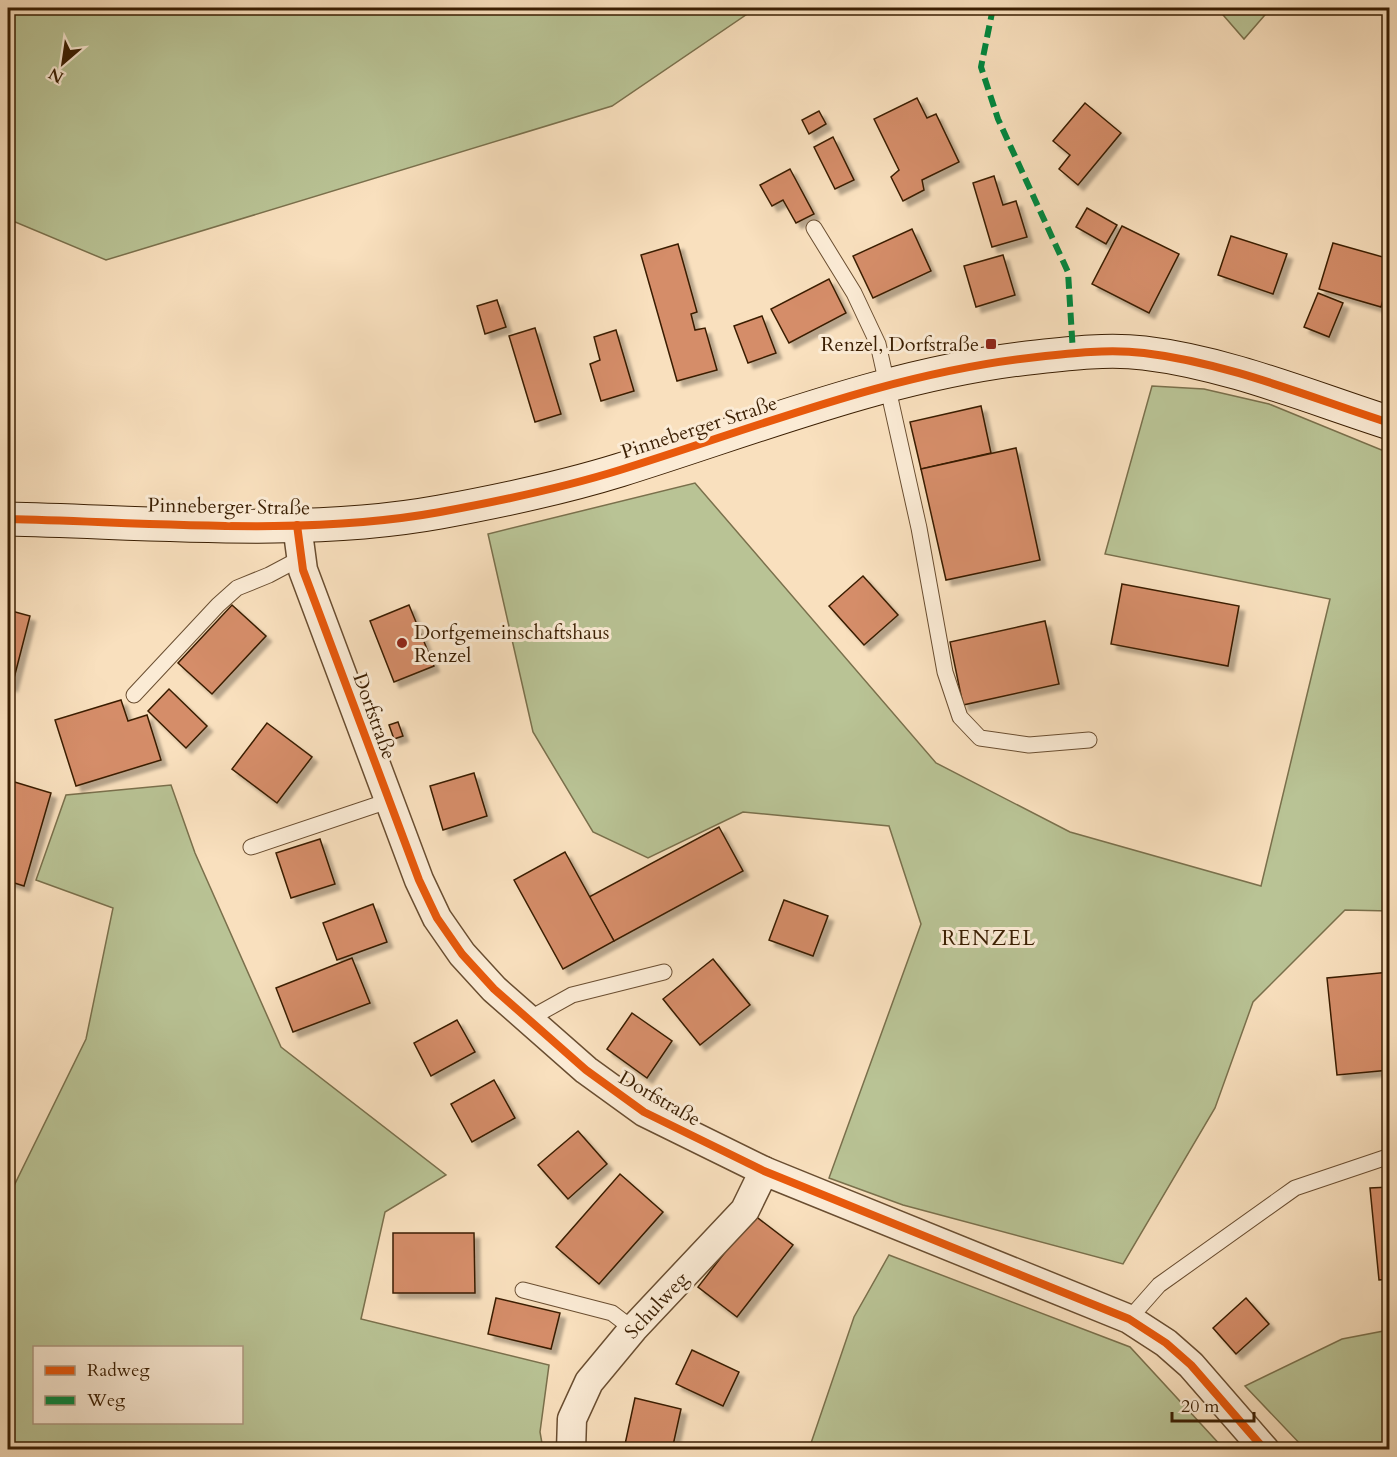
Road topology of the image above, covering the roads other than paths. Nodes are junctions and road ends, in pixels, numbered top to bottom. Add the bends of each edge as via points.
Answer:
1 (814, 228) dead end
2 (889, 385) junction
3 (1389, 423) edge
4 (8, 519) edge
5 (297, 525) junction
6 (301, 558) junction
7 (134, 695) dead end
8 (1089, 740) dead end
9 (388, 801) junction
10 (251, 847) dead end
11 (663, 972) dead end
12 (527, 1020) junction
13 (1389, 1156) edge
14 (764, 1171) junction
15 (523, 1290) dead end
16 (1129, 1319) junction
17 (633, 1329) junction
18 (571, 1449) edge
19 (1265, 1449) edge

1 - 2 lane via 854,293 878,344
2 - 3 main road, Pinneberger Straße via 996,361 1073,353 1142,353 1228,370
2 - 5 main road, Pinneberger Straße via 616,471 520,494 376,521
2 - 8 lane via 945,672 960,717 980,738 1029,745
4 - 5 main road, Pinneberger Straße
5 - 6 street, Dorfstraße
6 - 7 lane via 231,593
6 - 9 street, Dorfstraße
9 - 10 lane
9 - 12 street, Dorfstraße via 436,918 462,954
11 - 12 lane via 572,994
12 - 14 street, Dorfstraße via 644,1112
13 - 16 lane via 1295,1188 1159,1285
14 - 16 street, Dorfstraße
14 - 17 street, Schulweg via 745,1210
15 - 17 lane via 612,1313
16 - 19 street, Dorfstraße via 1191,1365
17 - 18 street, Schulweg via 589,1382 579,1401 572,1419

